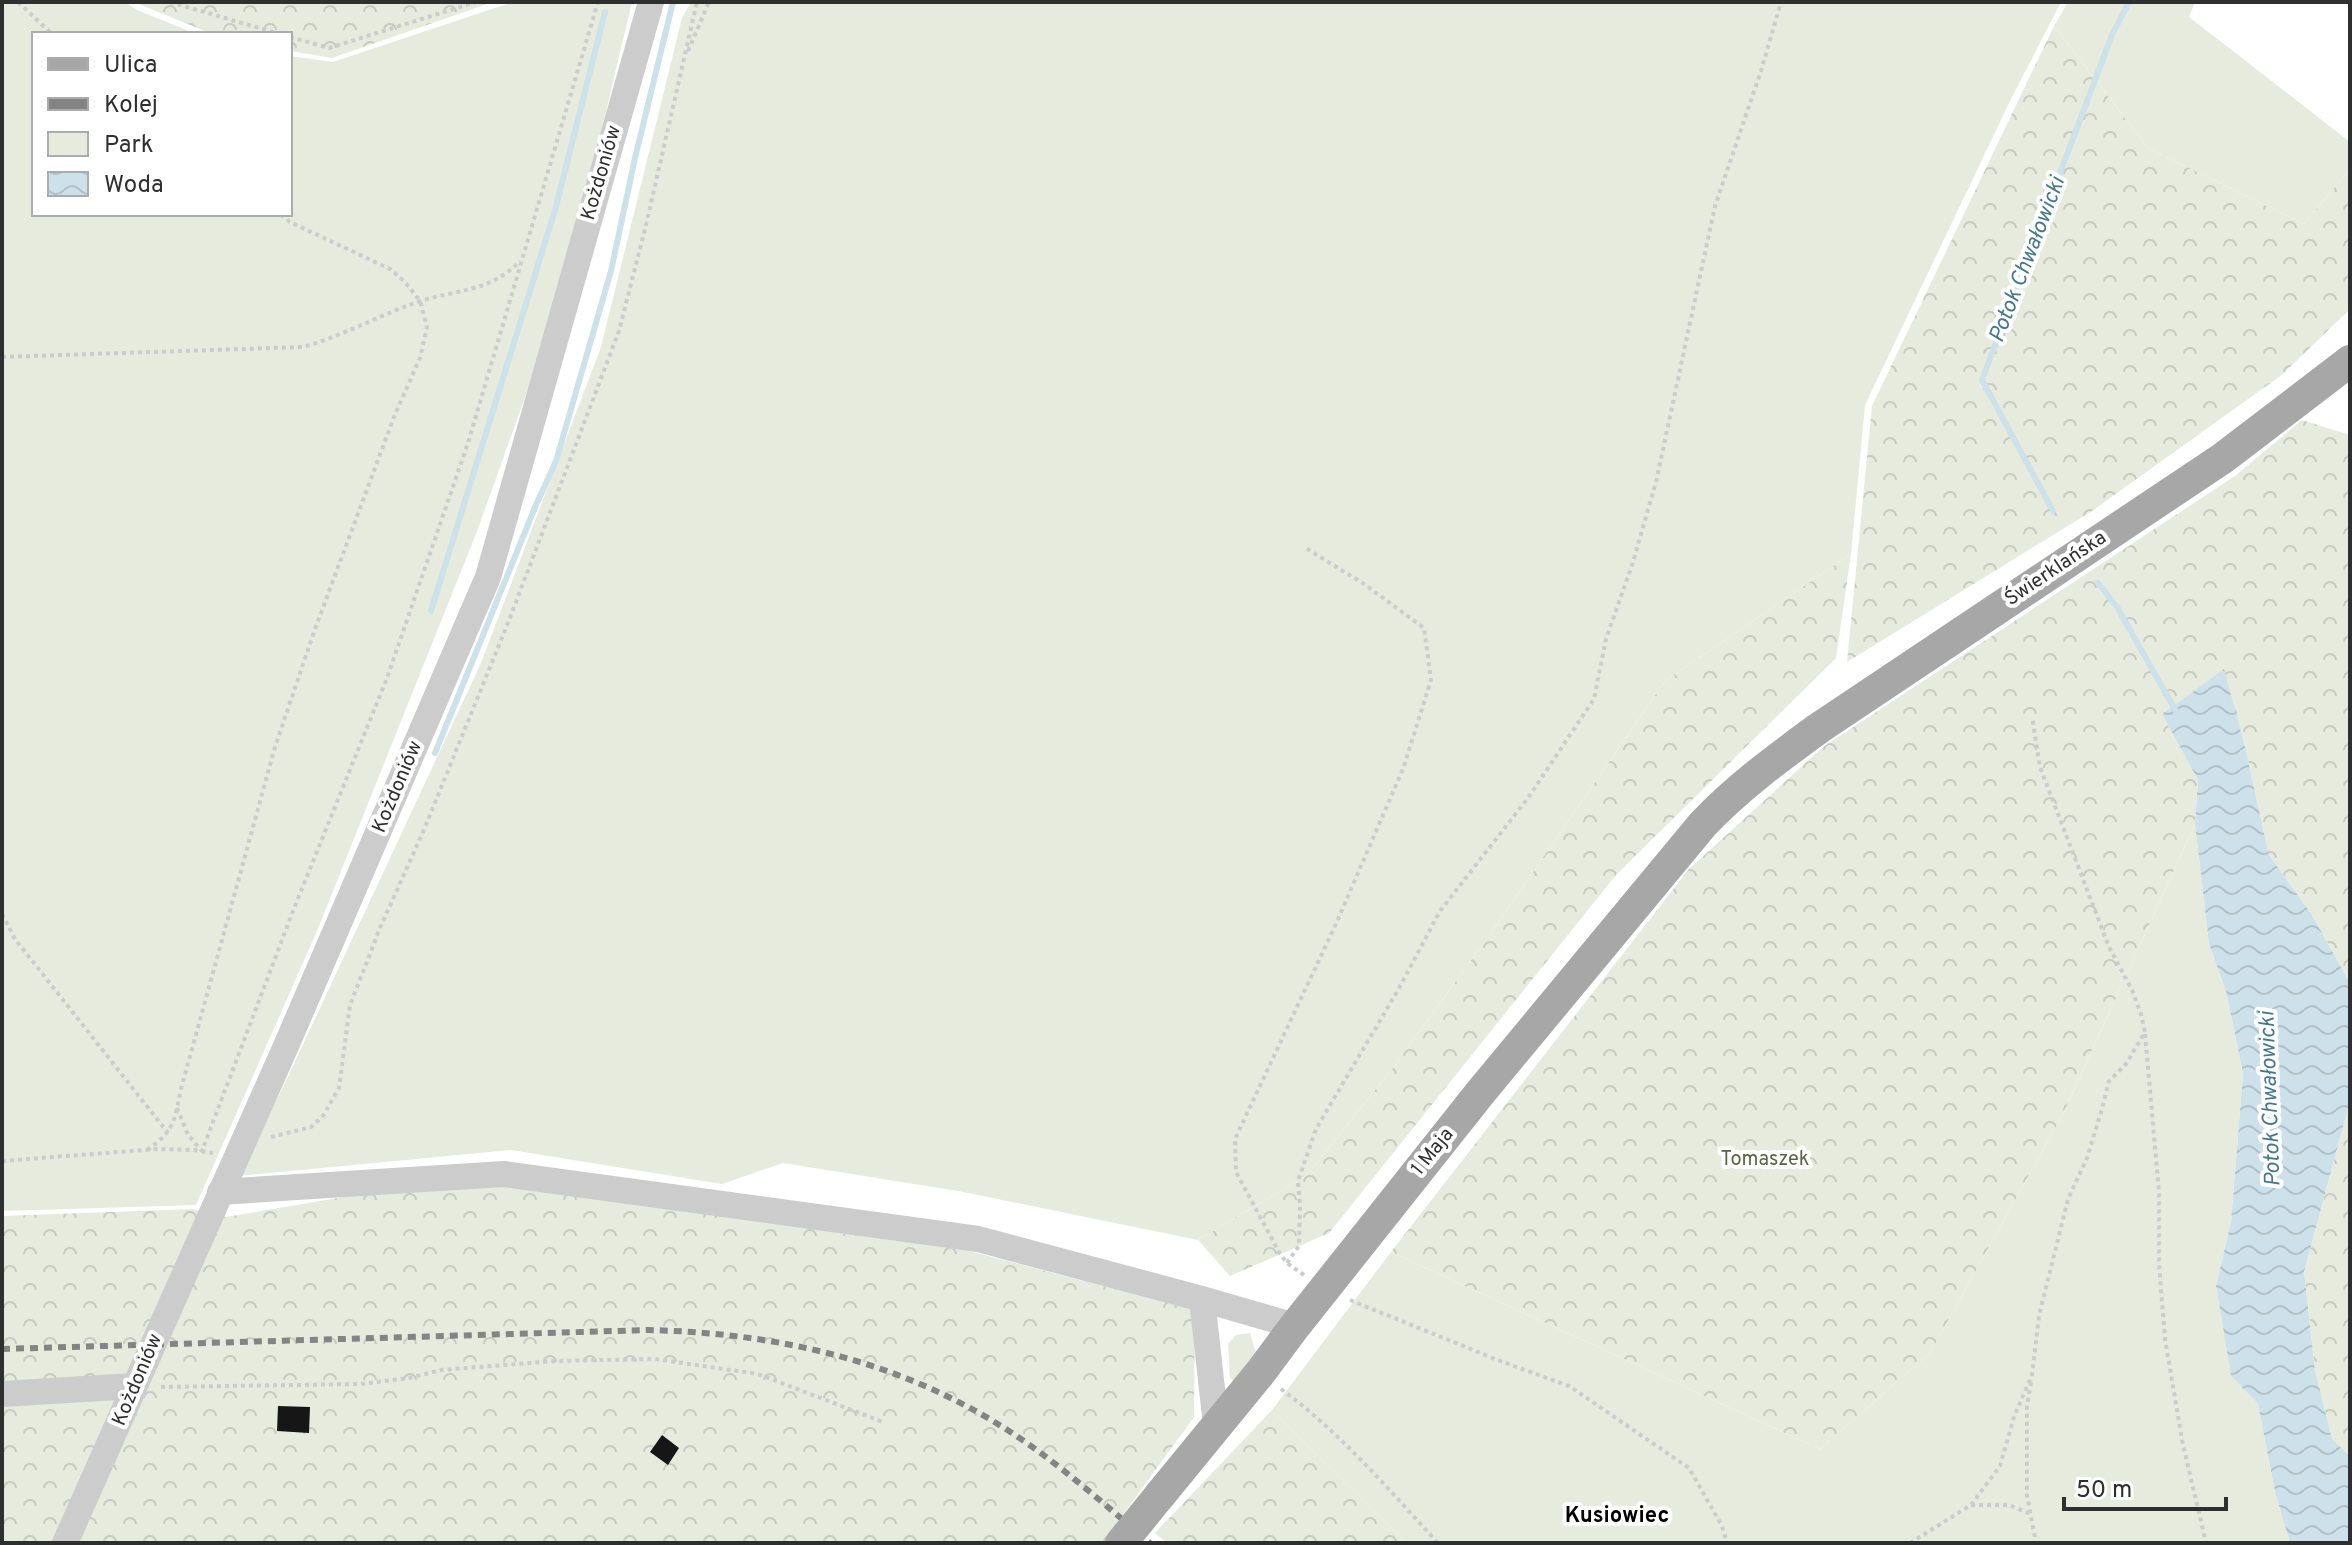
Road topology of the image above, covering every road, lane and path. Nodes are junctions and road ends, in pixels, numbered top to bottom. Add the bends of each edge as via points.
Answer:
1 (18, 2) edge
2 (170, 2) edge
3 (476, 2) edge
4 (598, 2) edge
5 (651, 2) edge
6 (697, 2) edge
7 (709, 2) edge
8 (1781, 2) edge
9 (50, 32) edge
10 (273, 32) edge
11 (292, 38) edge
12 (684, 61) junction
13 (282, 216) edge
14 (521, 260) junction
15 (420, 301) junction
16 (2, 357) edge
17 (2349, 364) edge
18 (1304, 547) dead end
19 (2032, 717) dead end
20 (1758, 772) joint
21 (2, 914) edge
22 (2145, 1032) junction
23 (177, 1108) junction
24 (168, 1133) junction
25 (147, 1150) junction
26 (202, 1151) junction
27 (238, 1152) junction
28 (2, 1161) edge
29 (220, 1192) junction
30 (1287, 1263) junction
31 (1324, 1289) junction
32 (1202, 1299) junction
33 (1295, 1326) junction
34 (1260, 1373) junction
35 (2032, 1375) junction
36 (134, 1386) junction
37 (2, 1394) edge
38 (883, 1422) dead end
39 (1216, 1425) junction
40 (1971, 1505) junction
41 (2031, 1514) junction
42 (65, 1543) edge
43 (1121, 1543) edge
44 (1438, 1543) edge
45 (1727, 1543) edge
46 (1910, 1543) edge
47 (2036, 1543) edge
48 (2206, 1543) edge

1 - 9 path
2 - 10 path
3 - 11 path via 329,48
4 - 14 path
5 - 27 street, Kożdoniów via 488,577
6 - 12 path
7 - 12 path
8 - 30 path via 1715,206 1656,482 1606,639 1594,699 1528,798 1440,911 1316,1129 1298,1181 1299,1246
12 - 27 path via 619,331 508,623 350,1005 339,1088 311,1127
13 - 15 path via 390,269
14 - 15 path via 492,283
14 - 26 path via 468,443 387,678
15 - 16 path via 303,347
15 - 23 path via 427,327 420,358 279,734
17 - 20 main road, Świerklańska via 2223,458
18 - 30 path via 1424,628 1431,680 1403,769 1235,1139 1236,1172
19 - 22 path via 2040,767
20 - 31 main road, 1 Maja via 1703,824
21 - 24 path via 15,939
22 - 35 path via 2109,1081 2087,1158 2068,1199 2039,1316
22 - 48 path via 2165,1339
23 - 24 path
23 - 26 path via 188,1135
24 - 25 path
25 - 26 path
25 - 28 path
26 - 27 path
27 - 29 street, Kożdoniów
29 - 32 street via 504,1174 978,1239
29 - 36 street, Kożdoniów
30 - 31 path
31 - 33 main road, 1 Maja
31 - 45 path via 1569,1386 1689,1468
32 - 33 street
32 - 39 street
33 - 34 main road, 1 Maja
34 - 39 main road, 1 Maja
34 - 44 path via 1350,1448
35 - 40 path via 2000,1466
35 - 41 path via 2027,1418
36 - 37 street
36 - 38 path via 338,1386 441,1370 655,1359 758,1374
36 - 42 street, Kożdoniów
39 - 43 main road, 1 Maja, bridge
40 - 41 path via 2009,1505
40 - 46 path
41 - 47 path

